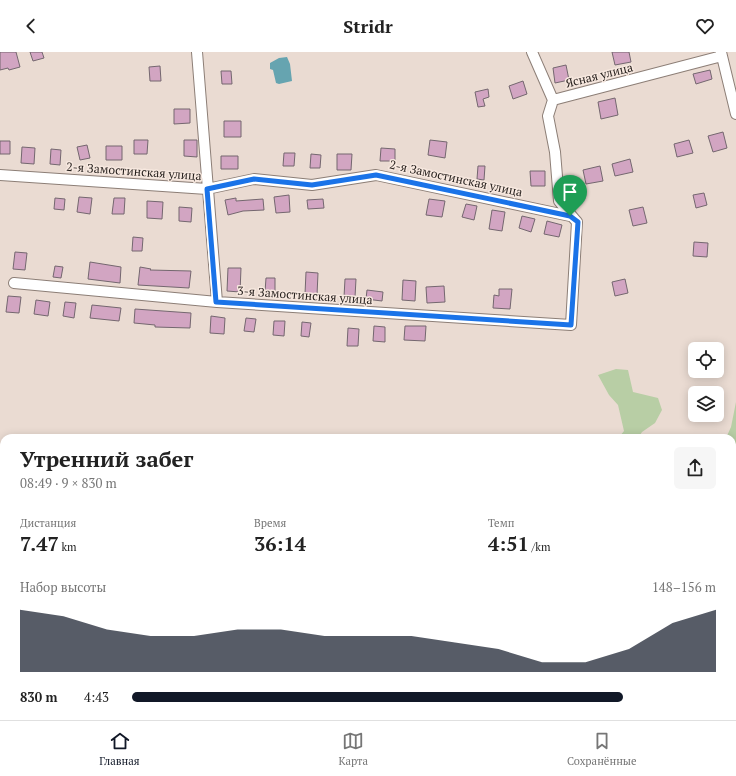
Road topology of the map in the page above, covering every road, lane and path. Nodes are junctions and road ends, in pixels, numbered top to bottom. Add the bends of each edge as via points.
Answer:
1 (197, 52) edge
2 (532, 52) edge
3 (721, 54) edge
4 (553, 100) junction
5 (736, 114) edge
6 (0, 175) edge
7 (207, 189) junction
8 (570, 216) junction
9 (14, 283) dead end
10 (216, 302) junction

1 - 7 street
2 - 4 street
3 - 4 street, Ясная улица
3 - 5 street
4 - 8 street via 548,116 555,152 559,201
6 - 7 street, 2-я Замостинская улица
7 - 8 street, 2-я Замостинская улица via 254,179 312,185 376,175
7 - 10 street
8 - 10 street, 3-я Замостинская улица via 578,222 571,325
9 - 10 street, 3-я Замостинская улица

